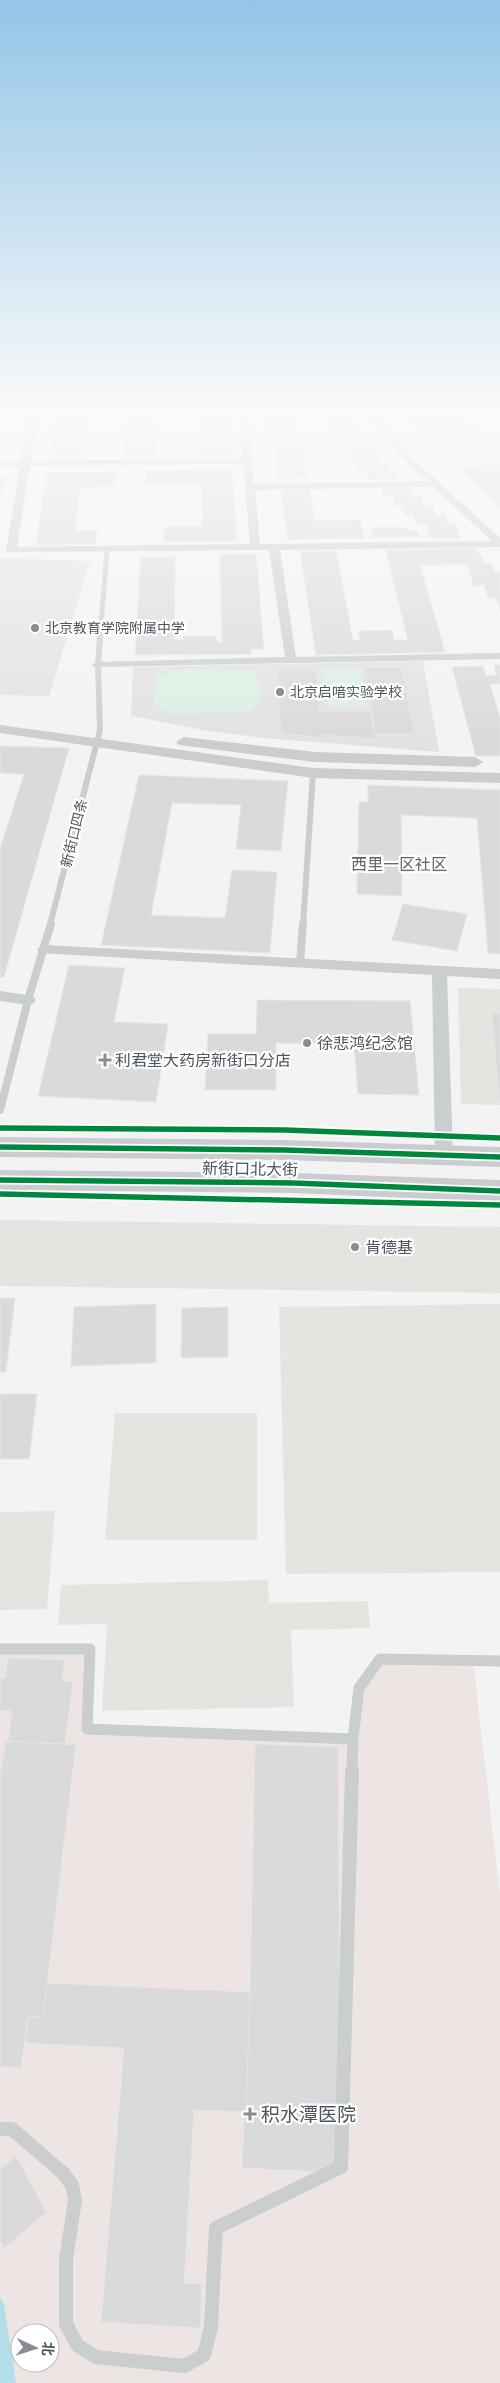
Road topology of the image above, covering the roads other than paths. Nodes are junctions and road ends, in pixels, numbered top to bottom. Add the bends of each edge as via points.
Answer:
1 (14, 523) edge
2 (254, 523) edge
3 (479, 523) edge
4 (498, 540) edge
5 (256, 547) junction
6 (274, 547) junction
7 (107, 550) junction
8 (500, 656) edge
9 (291, 660) junction
10 (98, 665) junction
11 (0, 714) edge
12 (0, 729) edge
13 (98, 737) junction
14 (490, 762) dead end
15 (313, 773) junction
16 (500, 778) edge
17 (44, 950) junction
18 (300, 963) junction
19 (439, 970) junction
20 (500, 974) edge
21 (0, 996) edge
22 (28, 1000) junction
23 (0, 1110) edge
24 (0, 1148) edge
25 (444, 1155) junction
26 (500, 1157) edge
27 (0, 1180) edge
28 (500, 1192) edge
29 (0, 1649) edge
30 (500, 1661) edge
31 (352, 1739) junction
32 (0, 2129) edge

1 - 7 street via 10,550
2 - 5 street
3 - 4 street
4 - 6 street
5 - 6 street
5 - 7 street
6 - 9 street
7 - 10 lane, 新街口四条
8 - 9 street
9 - 10 street
10 - 13 lane, 新街口四条
11 - 13 street
12 - 13 street
13 - 14 street via 315,757
13 - 15 street
13 - 17 lane, 新街口四条
15 - 16 street
15 - 18 lane
17 - 18 street
17 - 22 lane, 新街口四条
18 - 19 street
19 - 20 street
19 - 25 street
21 - 22 street
22 - 23 lane, 新街口四条
24 - 25 main road, 新街口北大街
25 - 26 main road, 新街口北大街
27 - 28 main road, 新街口北大街 via 293,1183
29 - 31 lane via 90,1649 87,1729
30 - 31 lane via 380,1658 359,1688
31 - 32 lane via 341,2167 216,2228 211,2327 204,2355 184,2366 96,2357 78,2346 66,2324 66,2260 75,2200 72,2185 63,2173 12,2130

